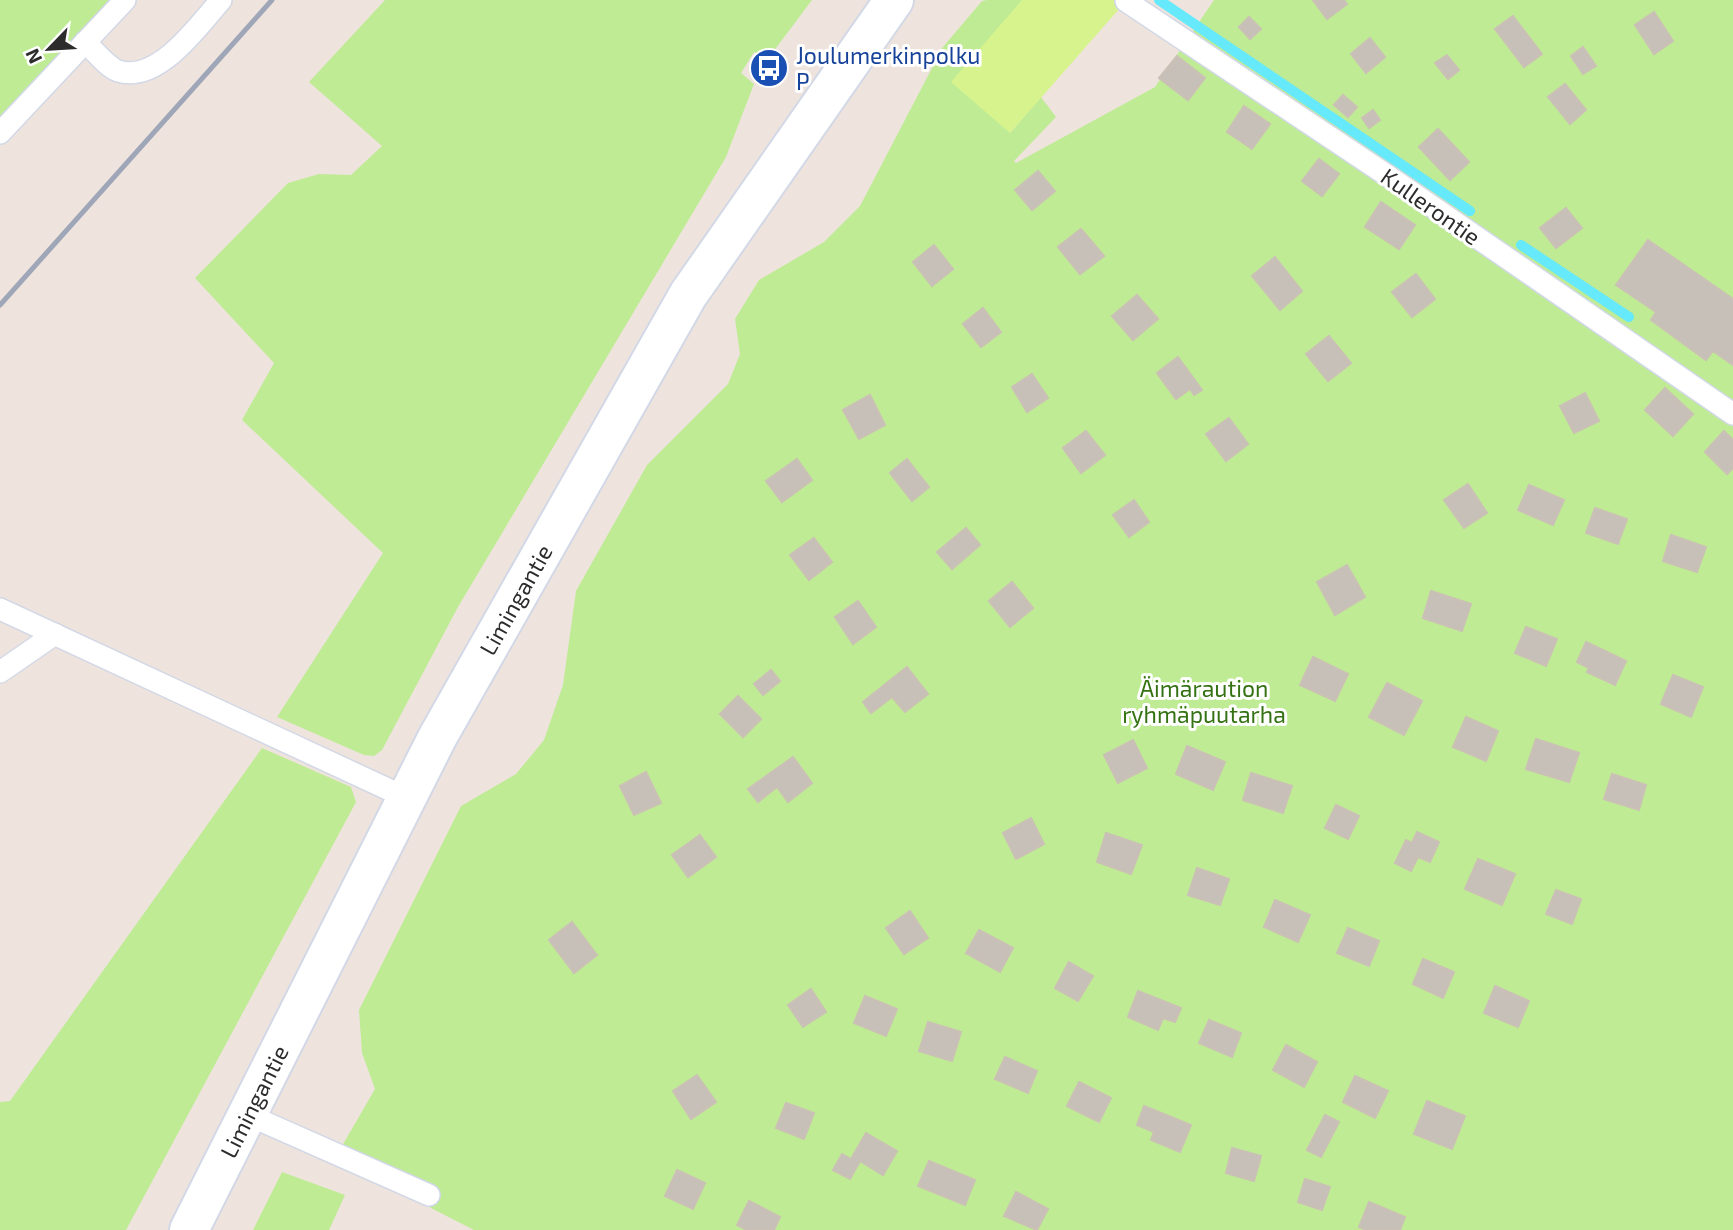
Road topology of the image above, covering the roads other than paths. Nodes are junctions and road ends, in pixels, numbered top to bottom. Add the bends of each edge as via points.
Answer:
1 (125, 0) edge
2 (221, 0) edge
3 (894, 0) edge
4 (1126, 1) edge
5 (85, 42) junction
6 (0, 134) edge
7 (1733, 414) edge
8 (0, 609) edge
9 (55, 634) junction
10 (0, 672) edge
11 (407, 797) junction
12 (246, 1114) junction
13 (429, 1195) dead end
14 (189, 1230) edge

1 - 5 lane
2 - 5 lane via 181,46 138,72 117,71
3 - 11 main road, Limingantie via 688,295
4 - 7 lane, Kullerontie
5 - 6 lane
8 - 9 lane
9 - 10 lane
9 - 11 lane
11 - 12 main road, Limingantie
12 - 13 lane
12 - 14 main road, Limingantie

